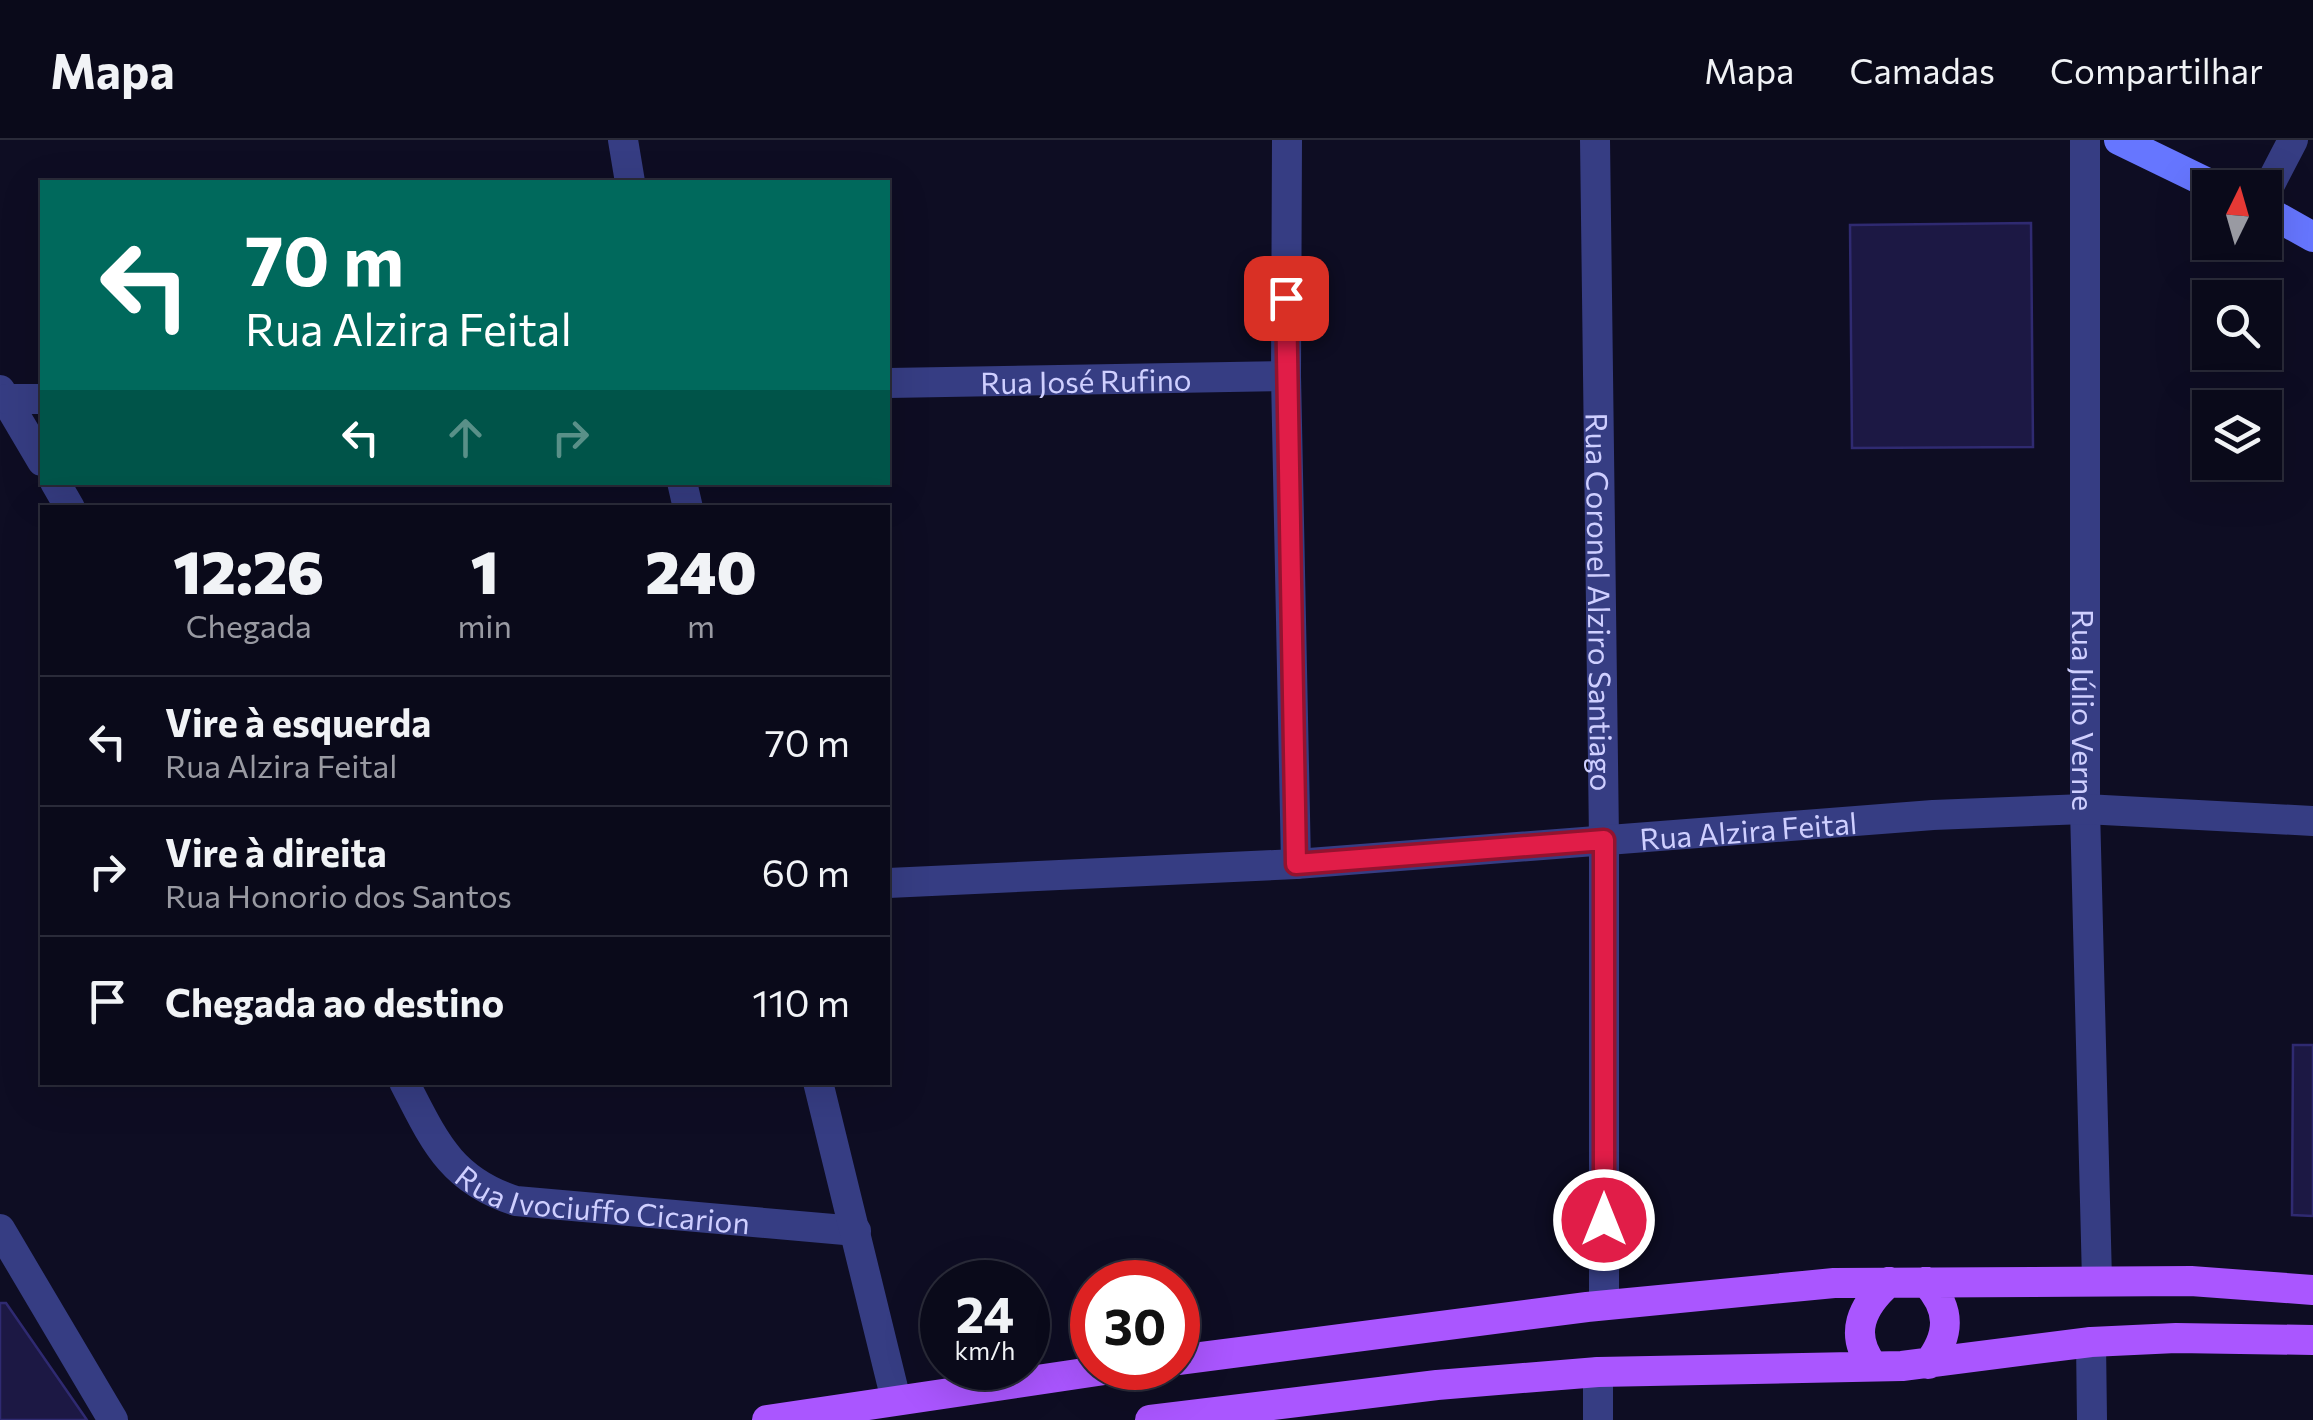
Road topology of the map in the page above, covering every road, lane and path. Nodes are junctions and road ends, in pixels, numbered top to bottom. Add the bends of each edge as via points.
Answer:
1 (623, 140) edge
2 (1287, 140) edge
3 (1595, 140) edge
4 (2085, 140) edge
5 (2119, 140) edge
6 (2293, 140) edge
7 (2277, 170) edge
8 (2192, 175) edge
9 (630, 180) edge
10 (2282, 220) edge
11 (2313, 238) edge
12 (1286, 376) junction
13 (890, 383) edge
14 (3, 395) edge
15 (40, 399) edge
16 (40, 458) edge
17 (2085, 808) junction
18 (2313, 821) edge
19 (1604, 840) junction
20 (1296, 864) junction
21 (890, 883) edge
22 (406, 1085) edge
23 (819, 1085) edge
24 (0, 1229) edge
25 (856, 1230) junction
26 (2097, 1280) junction
27 (1889, 1282) junction
28 (1926, 1282) junction
29 (2313, 1290) edge
30 (1604, 1305) junction
31 (2313, 1340) edge
32 (2091, 1342) junction
33 (1200, 1357) edge
34 (1928, 1364) junction
35 (1874, 1366) junction
36 (1598, 1372) junction
37 (1070, 1375) edge
38 (896, 1400) junction
39 (112, 1420) edge
40 (768, 1420) edge
41 (1150, 1420) edge
42 (1598, 1420) edge
43 (2092, 1420) edge

1 - 9 street
2 - 12 street
3 - 19 street, Rua Coronel Alziro Santiago
4 - 17 street, Rua Júlio Verne
5 - 8 street
6 - 7 street
10 - 11 street
12 - 13 street, Rua José Rufino
12 - 20 street
14 - 15 street
14 - 16 street
17 - 18 street, Rua Alzira Feital
17 - 19 street, Rua Alzira Feital
17 - 26 street, Rua Júlio Verne
19 - 20 street, Rua Alzira Feital
19 - 30 street, Rua Coronel Alziro Santiago
20 - 21 street, Rua Alzira Feital
22 - 25 street, Rua Ivociuffo Cicarion via 437,1146 490,1193 516,1201
23 - 25 street
24 - 39 street
25 - 38 street
26 - 28 main road
26 - 29 main road
27 - 28 main road
27 - 30 main road
27 - 35 main road via 1867,1304 1860,1323 1863,1351
28 - 34 main road via 1947,1316 1943,1340
30 - 33 main road
31 - 32 main road
32 - 34 main road
32 - 43 street
34 - 35 main road
35 - 36 main road
36 - 41 main road
36 - 42 street
37 - 38 main road
38 - 40 main road

